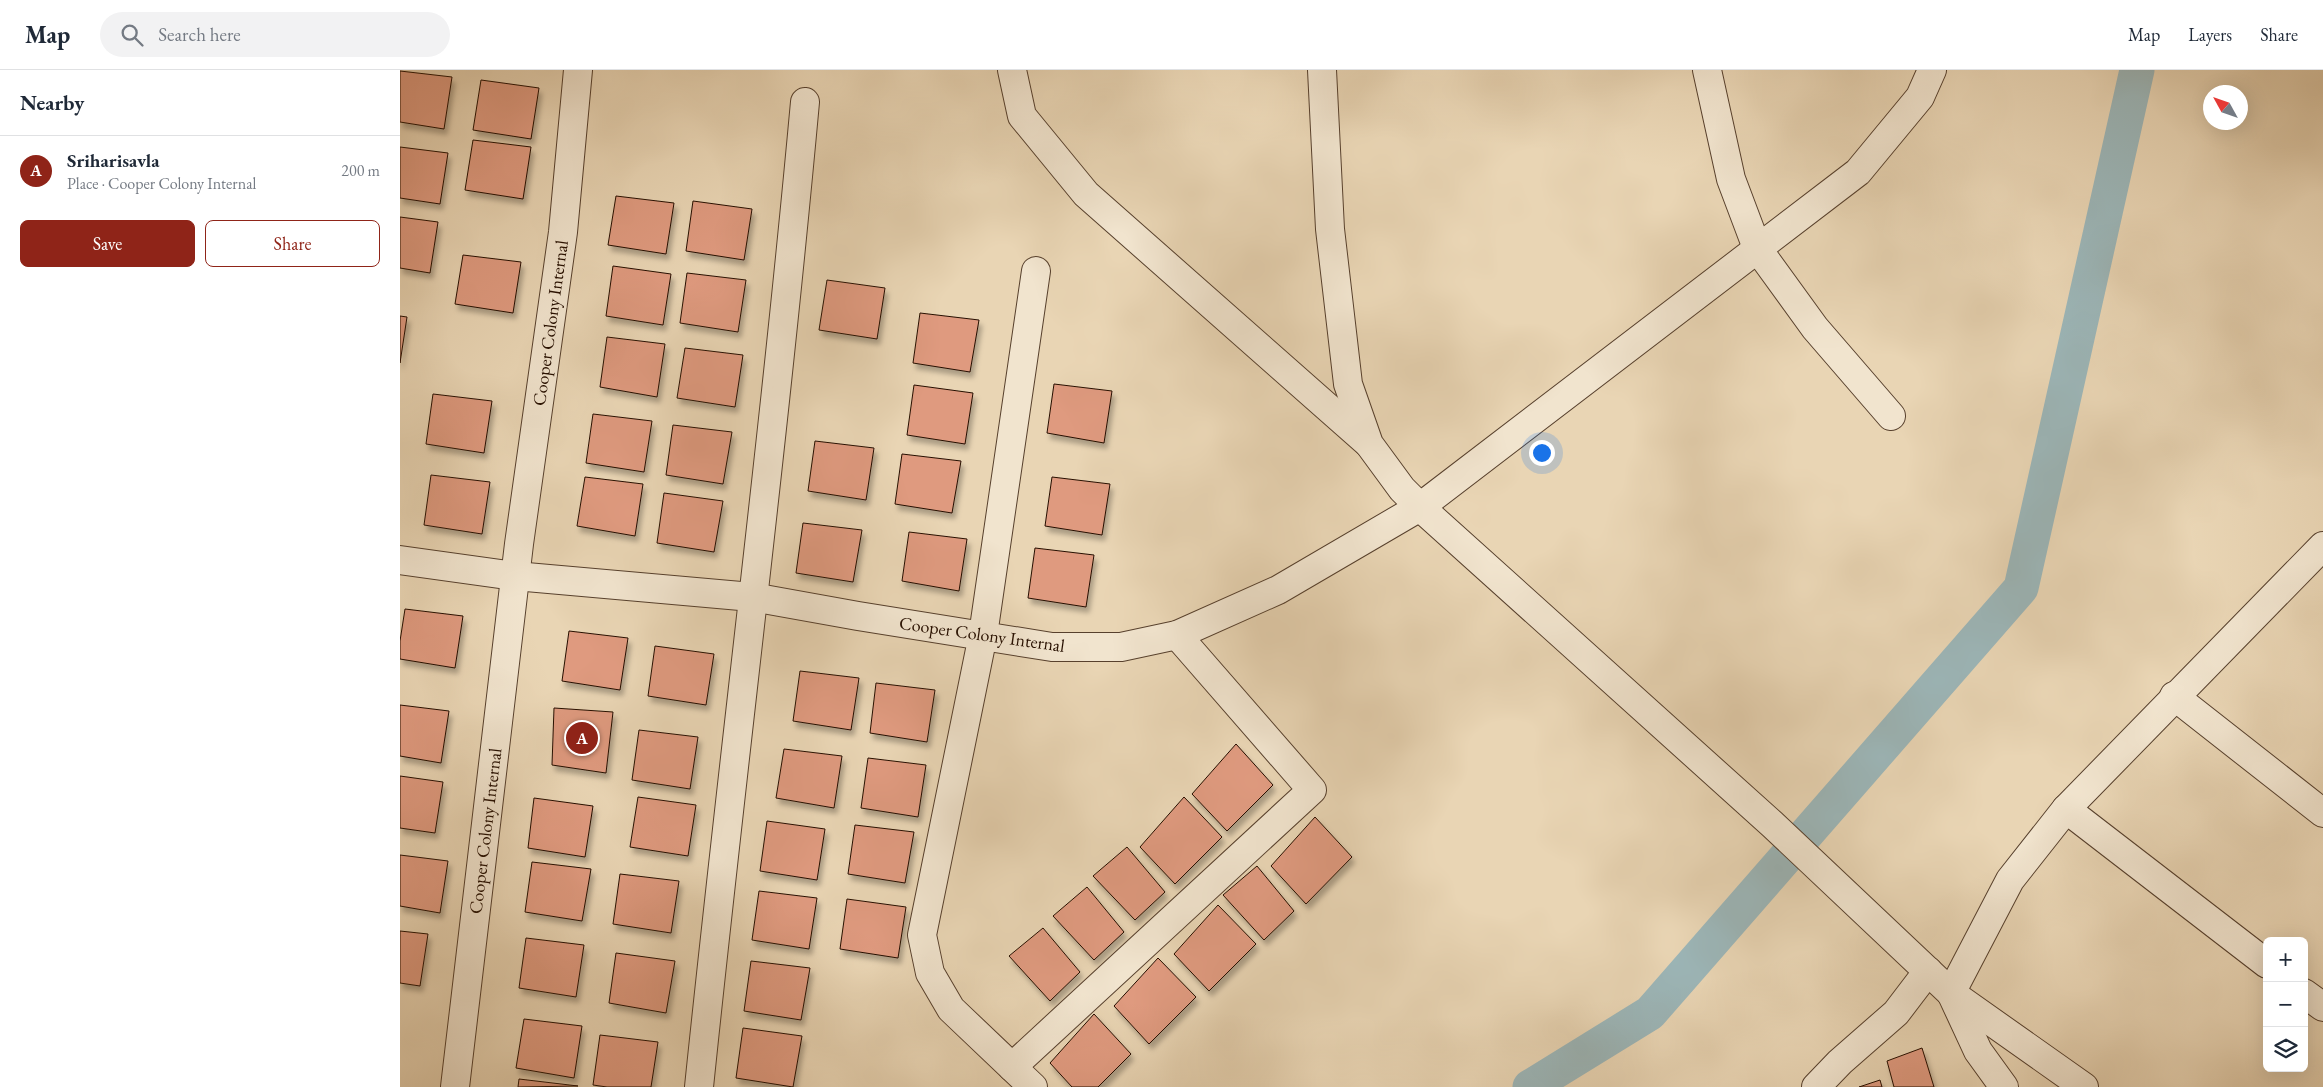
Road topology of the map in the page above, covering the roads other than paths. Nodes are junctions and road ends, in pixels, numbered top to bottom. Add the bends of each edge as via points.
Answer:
1 (578, 70) edge
2 (1012, 70) edge
3 (1322, 70) edge
4 (1707, 70) edge
5 (1932, 70) edge
6 (805, 102) dead end
7 (1757, 248) junction
8 (1036, 271) dead end
9 (1891, 416) dead end
10 (1369, 444) junction
11 (1420, 507) junction
12 (2323, 546) edge
13 (400, 560) edge
14 (515, 576) junction
15 (752, 597) junction
16 (983, 635) junction
17 (1177, 635) junction
18 (2174, 696) junction
19 (2066, 808) junction
20 (2323, 813) edge
21 (2263, 961) edge
22 (1928, 971) junction
23 (1951, 993) junction
24 (2308, 996) edge
25 (2323, 1008) edge
26 (1978, 1051) junction
27 (1012, 1067) junction
28 (455, 1087) edge
29 (699, 1087) edge
30 (1033, 1087) edge
31 (1816, 1087) edge
32 (1978, 1087) edge
33 (2004, 1087) edge
34 (2084, 1087) edge

1 - 14 street, Cooper Colony Internal via 563,232
2 - 10 street via 1022,116 1086,194
3 - 10 street via 1330,229 1348,384
4 - 7 street via 1731,179
5 - 7 street, Cooper Colony Internal via 1920,97 1858,172
6 - 15 street via 787,300
7 - 9 street via 1815,328
7 - 11 street, Cooper Colony Internal
8 - 16 street
10 - 11 street via 1402,489
11 - 17 street, Cooper Colony Internal via 1278,590
11 - 22 street via 1772,824
12 - 18 street
13 - 14 street, Cooper Colony Internal
14 - 15 street, Cooper Colony Internal
14 - 28 street, Cooper Colony Internal
15 - 16 street, Cooper Colony Internal
15 - 29 street
16 - 17 street, Cooper Colony Internal via 1052,647 1121,648
16 - 27 street via 922,935 930,973 951,1009
17 - 27 street via 1312,790
18 - 19 street
18 - 20 street
19 - 21 street
19 - 23 street via 2010,880
22 - 23 street
22 - 31 street via 1896,1013
23 - 26 street
23 - 34 street
24 - 25 street
26 - 32 street
26 - 33 street
27 - 30 street

